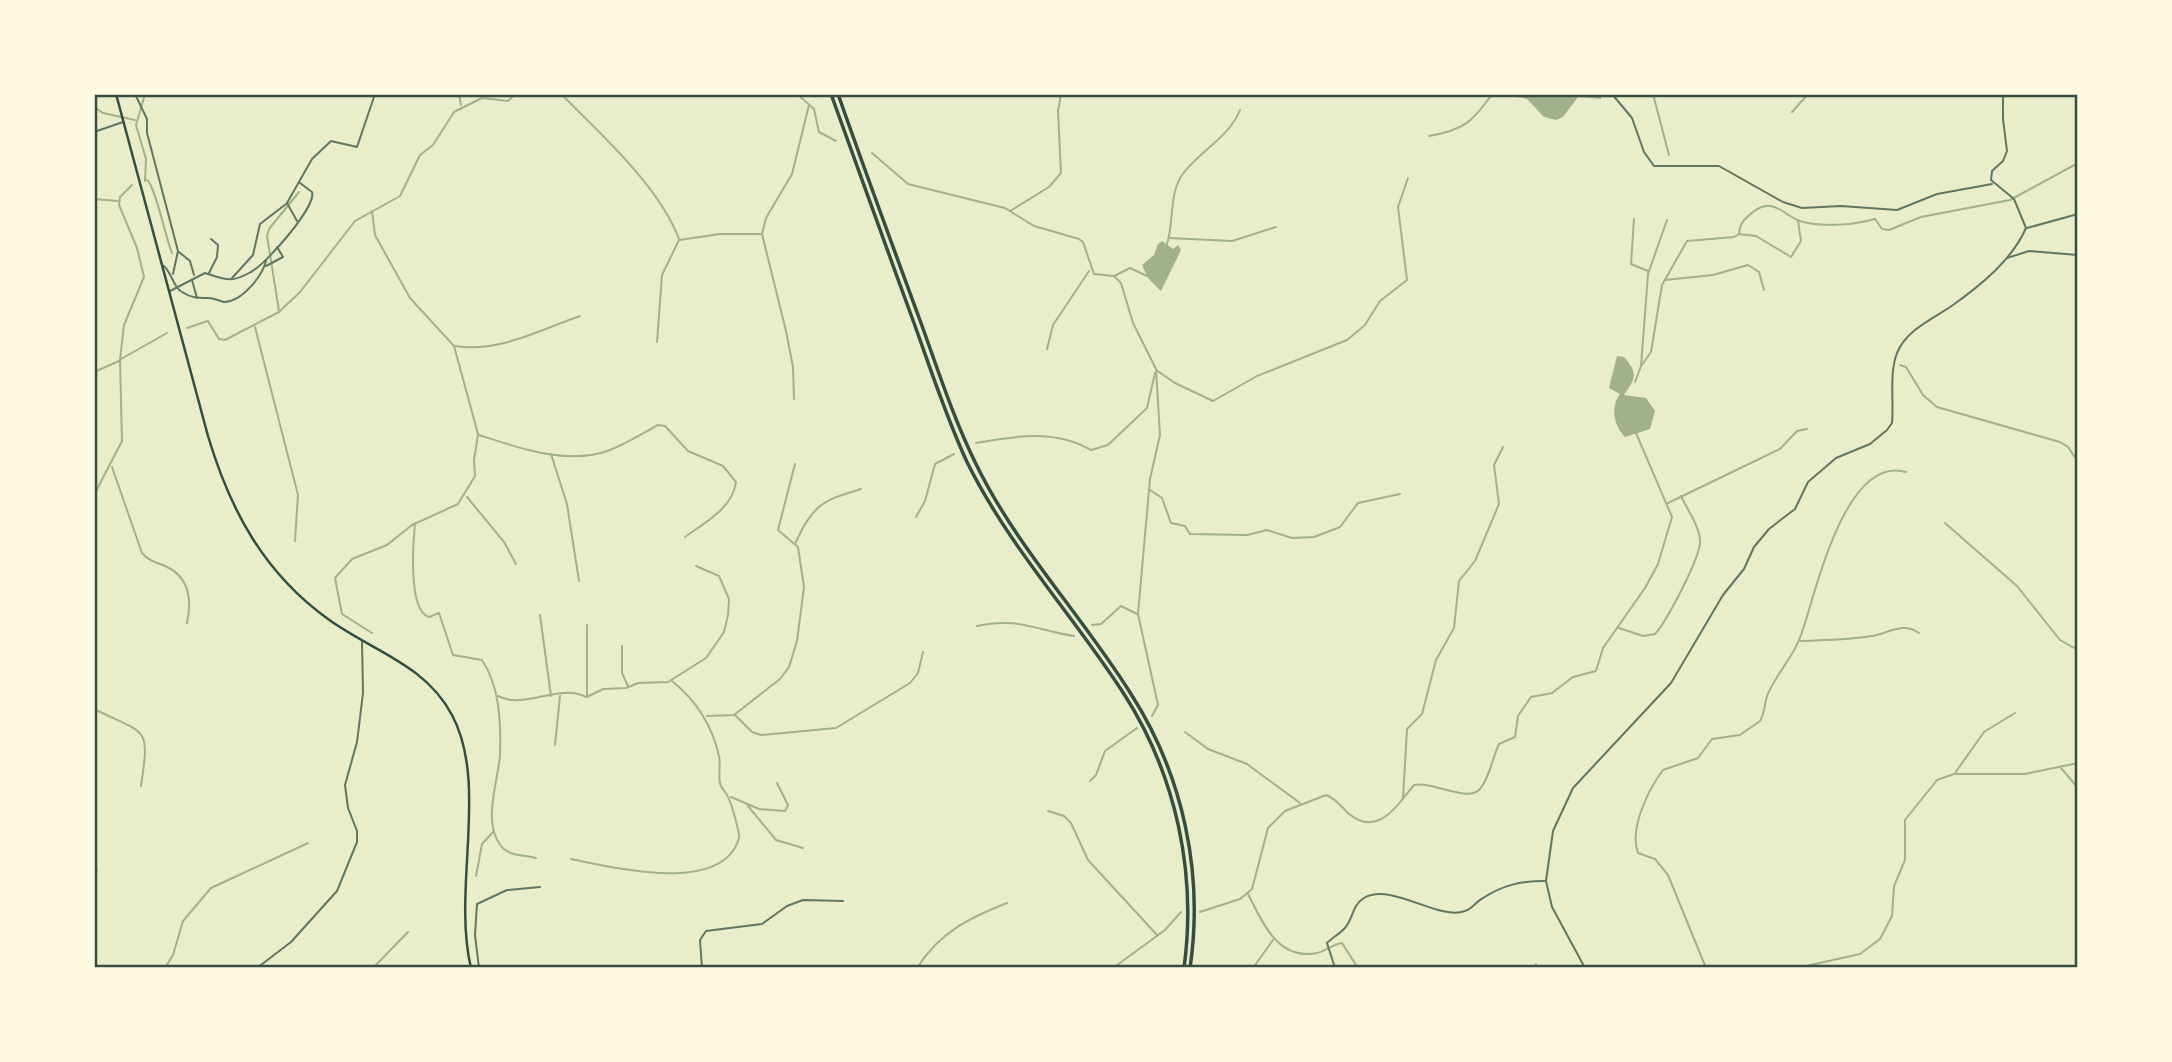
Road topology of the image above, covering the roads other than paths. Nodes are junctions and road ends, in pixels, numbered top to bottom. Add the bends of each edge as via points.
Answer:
1 (116, 94) edge
2 (135, 94) edge
3 (375, 94) edge
4 (831, 94) edge
5 (838, 94) edge
6 (1612, 94) edge
7 (2003, 94) edge
8 (124, 122) junction
9 (94, 132) edge
10 (300, 183) junction
11 (1992, 184) junction
12 (287, 203) junction
13 (2077, 214) edge
14 (297, 222) junction
15 (2026, 228) junction
16 (211, 239) dead end
17 (277, 247) junction
18 (178, 251) junction
19 (2077, 255) edge
20 (2006, 258) junction
21 (266, 260) junction
22 (163, 266) junction
23 (265, 266) junction
24 (173, 274) junction
25 (208, 274) junction
26 (233, 278) junction
27 (194, 279) junction
28 (177, 288) junction
29 (170, 291) junction
30 (198, 299) junction
31 (362, 639) junction
32 (1546, 881) junction
33 (540, 887) dead end
34 (843, 901) dead end
35 (257, 968) edge
36 (471, 968) edge
37 (479, 968) edge
38 (702, 968) edge
39 (1184, 968) edge
40 (1190, 968) edge
41 (1335, 968) edge
42 (1585, 968) edge

1 - 8 main road
2 - 18 street via 147,119
3 - 10 street via 357,147 328,142 312,159
4 - 39 highway via 967,461 1007,533 1118,685 1154,751 1172,798 1185,859
5 - 40 highway via 973,458 1026,550 1130,692 1165,760 1191,859 1194,922
6 - 11 street via 1632,118 1654,166 1719,166 1794,207 1897,210 1937,194
7 - 11 street via 2007,151 1992,171
8 - 9 street
8 - 22 main road
10 - 12 street
10 - 14 street via 314,198
11 - 15 street via 2014,199
12 - 14 street
12 - 26 street via 260,224 253,256
13 - 15 street
14 - 17 street
15 - 20 street
16 - 25 street via 218,245 218,253
17 - 21 street
17 - 23 street via 283,257
18 - 24 street
18 - 27 street via 190,261
19 - 20 street via 2029,251
20 - 32 street via 1982,283 1905,340 1896,356 1888,430 1862,449 1832,461 1808,482 1795,509 1754,547 1671,682 1579,778 1555,825
21 - 23 street
21 - 26 street via 251,273
22 - 24 street
22 - 29 main road
23 - 30 street via 254,282 230,300
24 - 28 street
25 - 26 street via 216,280
25 - 27 street
27 - 28 street
27 - 30 street
28 - 29 street
28 - 30 street
29 - 31 main road via 208,436 237,515 251,540 296,592 329,620
31 - 35 street via 363,694 345,785 357,842 337,891 291,942
31 - 36 main road via 393,655 434,687 454,718 468,778 464,904
32 - 41 street via 1513,883 1465,911 1445,911 1406,899 1365,898 1357,904 1346,928 1327,944
32 - 42 street via 1552,907
33 - 37 street via 506,890 477,904
34 - 38 street via 803,900 761,924 706,931 700,940

